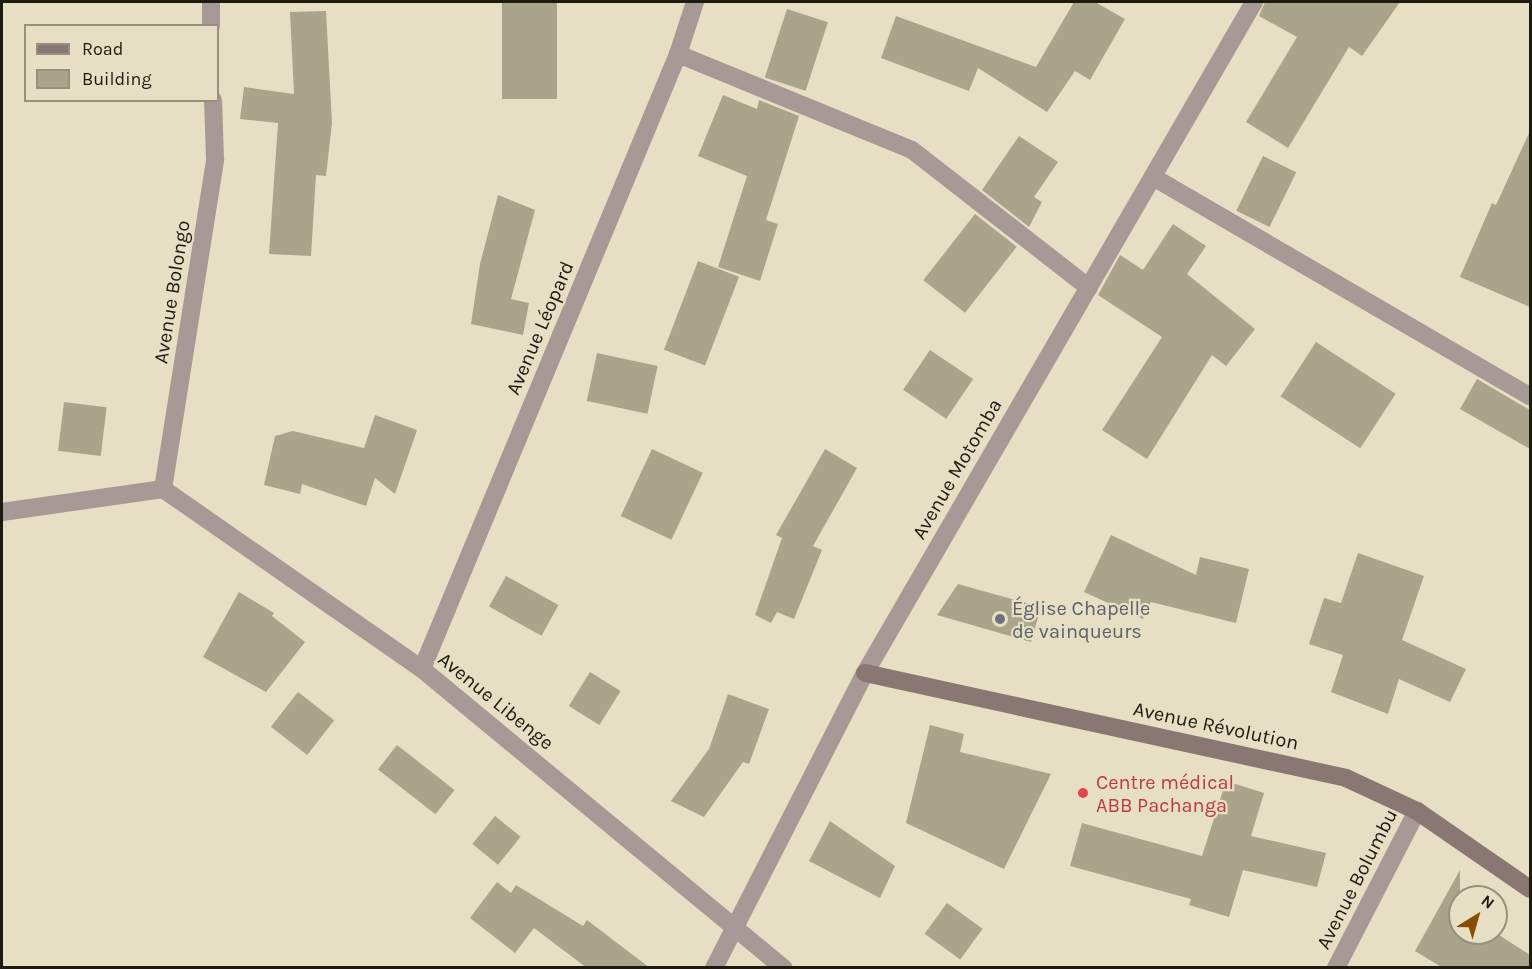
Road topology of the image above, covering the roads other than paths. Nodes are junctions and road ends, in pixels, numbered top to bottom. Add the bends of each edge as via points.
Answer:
1 (211, 2) edge
2 (695, 2) edge
3 (1254, 2) edge
4 (211, 24) edge
5 (678, 54) junction
6 (213, 102) edge
7 (1153, 177) junction
8 (1089, 288) junction
9 (1530, 396) edge
10 (163, 489) junction
11 (2, 512) edge
12 (422, 669) junction
13 (865, 673) junction
14 (1417, 812) junction
15 (1530, 889) edge
16 (734, 926) junction
17 (714, 968) edge
18 (784, 968) edge
19 (1336, 968) edge

1 - 4 street
2 - 5 street, Avenue Léopard
3 - 7 street, Avenue Motomba
5 - 8 street via 912,150
5 - 12 street, Avenue Léopard
6 - 10 street, Avenue Bolongo via 215,159
7 - 8 street, Avenue Motomba
7 - 9 street
8 - 13 street, Avenue Motomba
10 - 11 street
10 - 12 street, Avenue Libenge
12 - 16 street, Avenue Libenge
13 - 14 street, Avenue Révolution via 1346,778
13 - 16 street, Avenue Motomba
14 - 15 street, Avenue Révolution
14 - 19 street, Avenue Bolumbu
16 - 17 street, Avenue Motomba
16 - 18 street, Avenue Libenge

